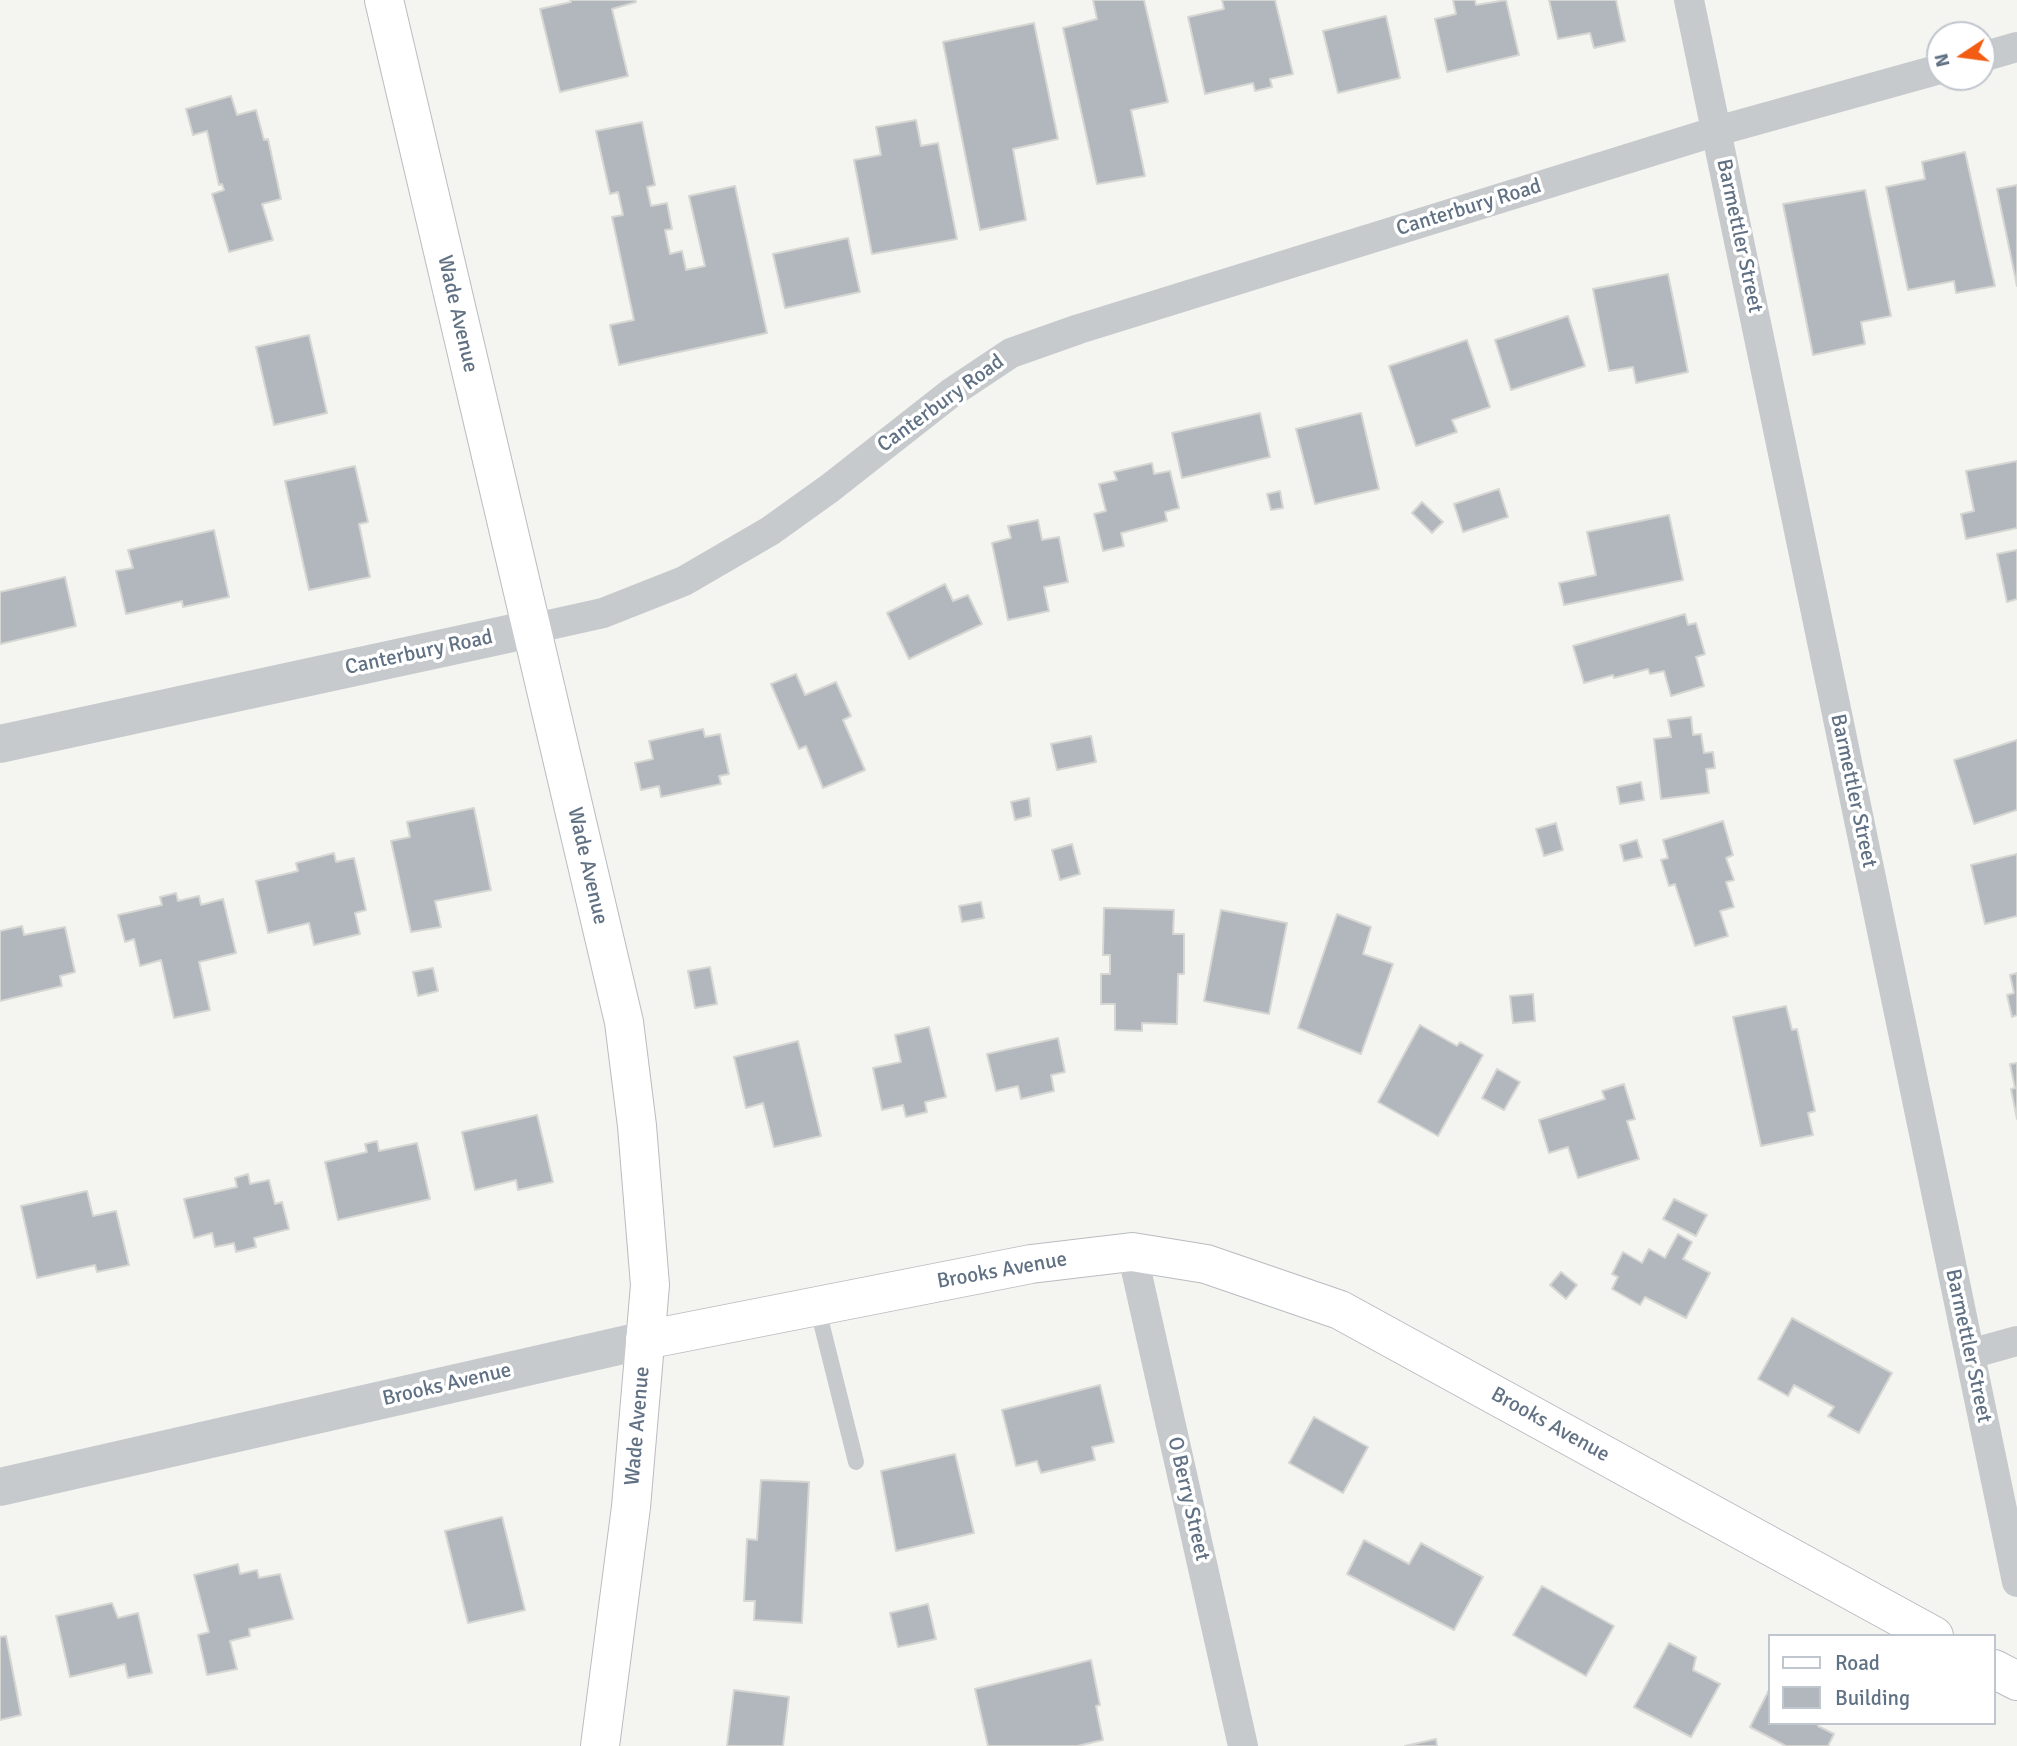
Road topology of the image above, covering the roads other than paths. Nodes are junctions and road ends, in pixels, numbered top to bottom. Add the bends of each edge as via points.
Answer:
1 (384, 0) edge
2 (1689, 0) edge
3 (2017, 47) edge
4 (1996, 53) edge
5 (1926, 73) edge
6 (1717, 131) junction
7 (531, 629) junction
8 (0, 744) edge
9 (1132, 1252) junction
10 (817, 1306) junction
11 (645, 1340) junction
12 (2017, 1341) edge
13 (1970, 1354) junction
14 (856, 1462) dead end
15 (0, 1487) edge
16 (2017, 1582) edge
17 (1930, 1634) edge
18 (1996, 1670) edge
19 (2017, 1682) edge
20 (600, 1746) edge
21 (1243, 1746) edge

1 - 7 main road, Wade Avenue
2 - 6 street, Barmettler Street
3 - 4 street
5 - 6 street, Canterbury Road
6 - 7 street, Canterbury Road via 1011,353 769,531 695,575 603,613
6 - 13 street, Barmettler Street
7 - 8 street, Canterbury Road
7 - 11 main road, Wade Avenue via 624,1022 649,1265
9 - 10 main road, Brooks Avenue via 1031,1264
9 - 17 main road, Brooks Avenue via 1206,1264 1340,1310
9 - 21 street, O Berry Street
10 - 11 main road, Brooks Avenue
10 - 14 lane
11 - 15 street, Brooks Avenue
11 - 20 main road, Wade Avenue via 631,1507
12 - 13 street
13 - 16 street, Barmettler Street
18 - 19 main road

